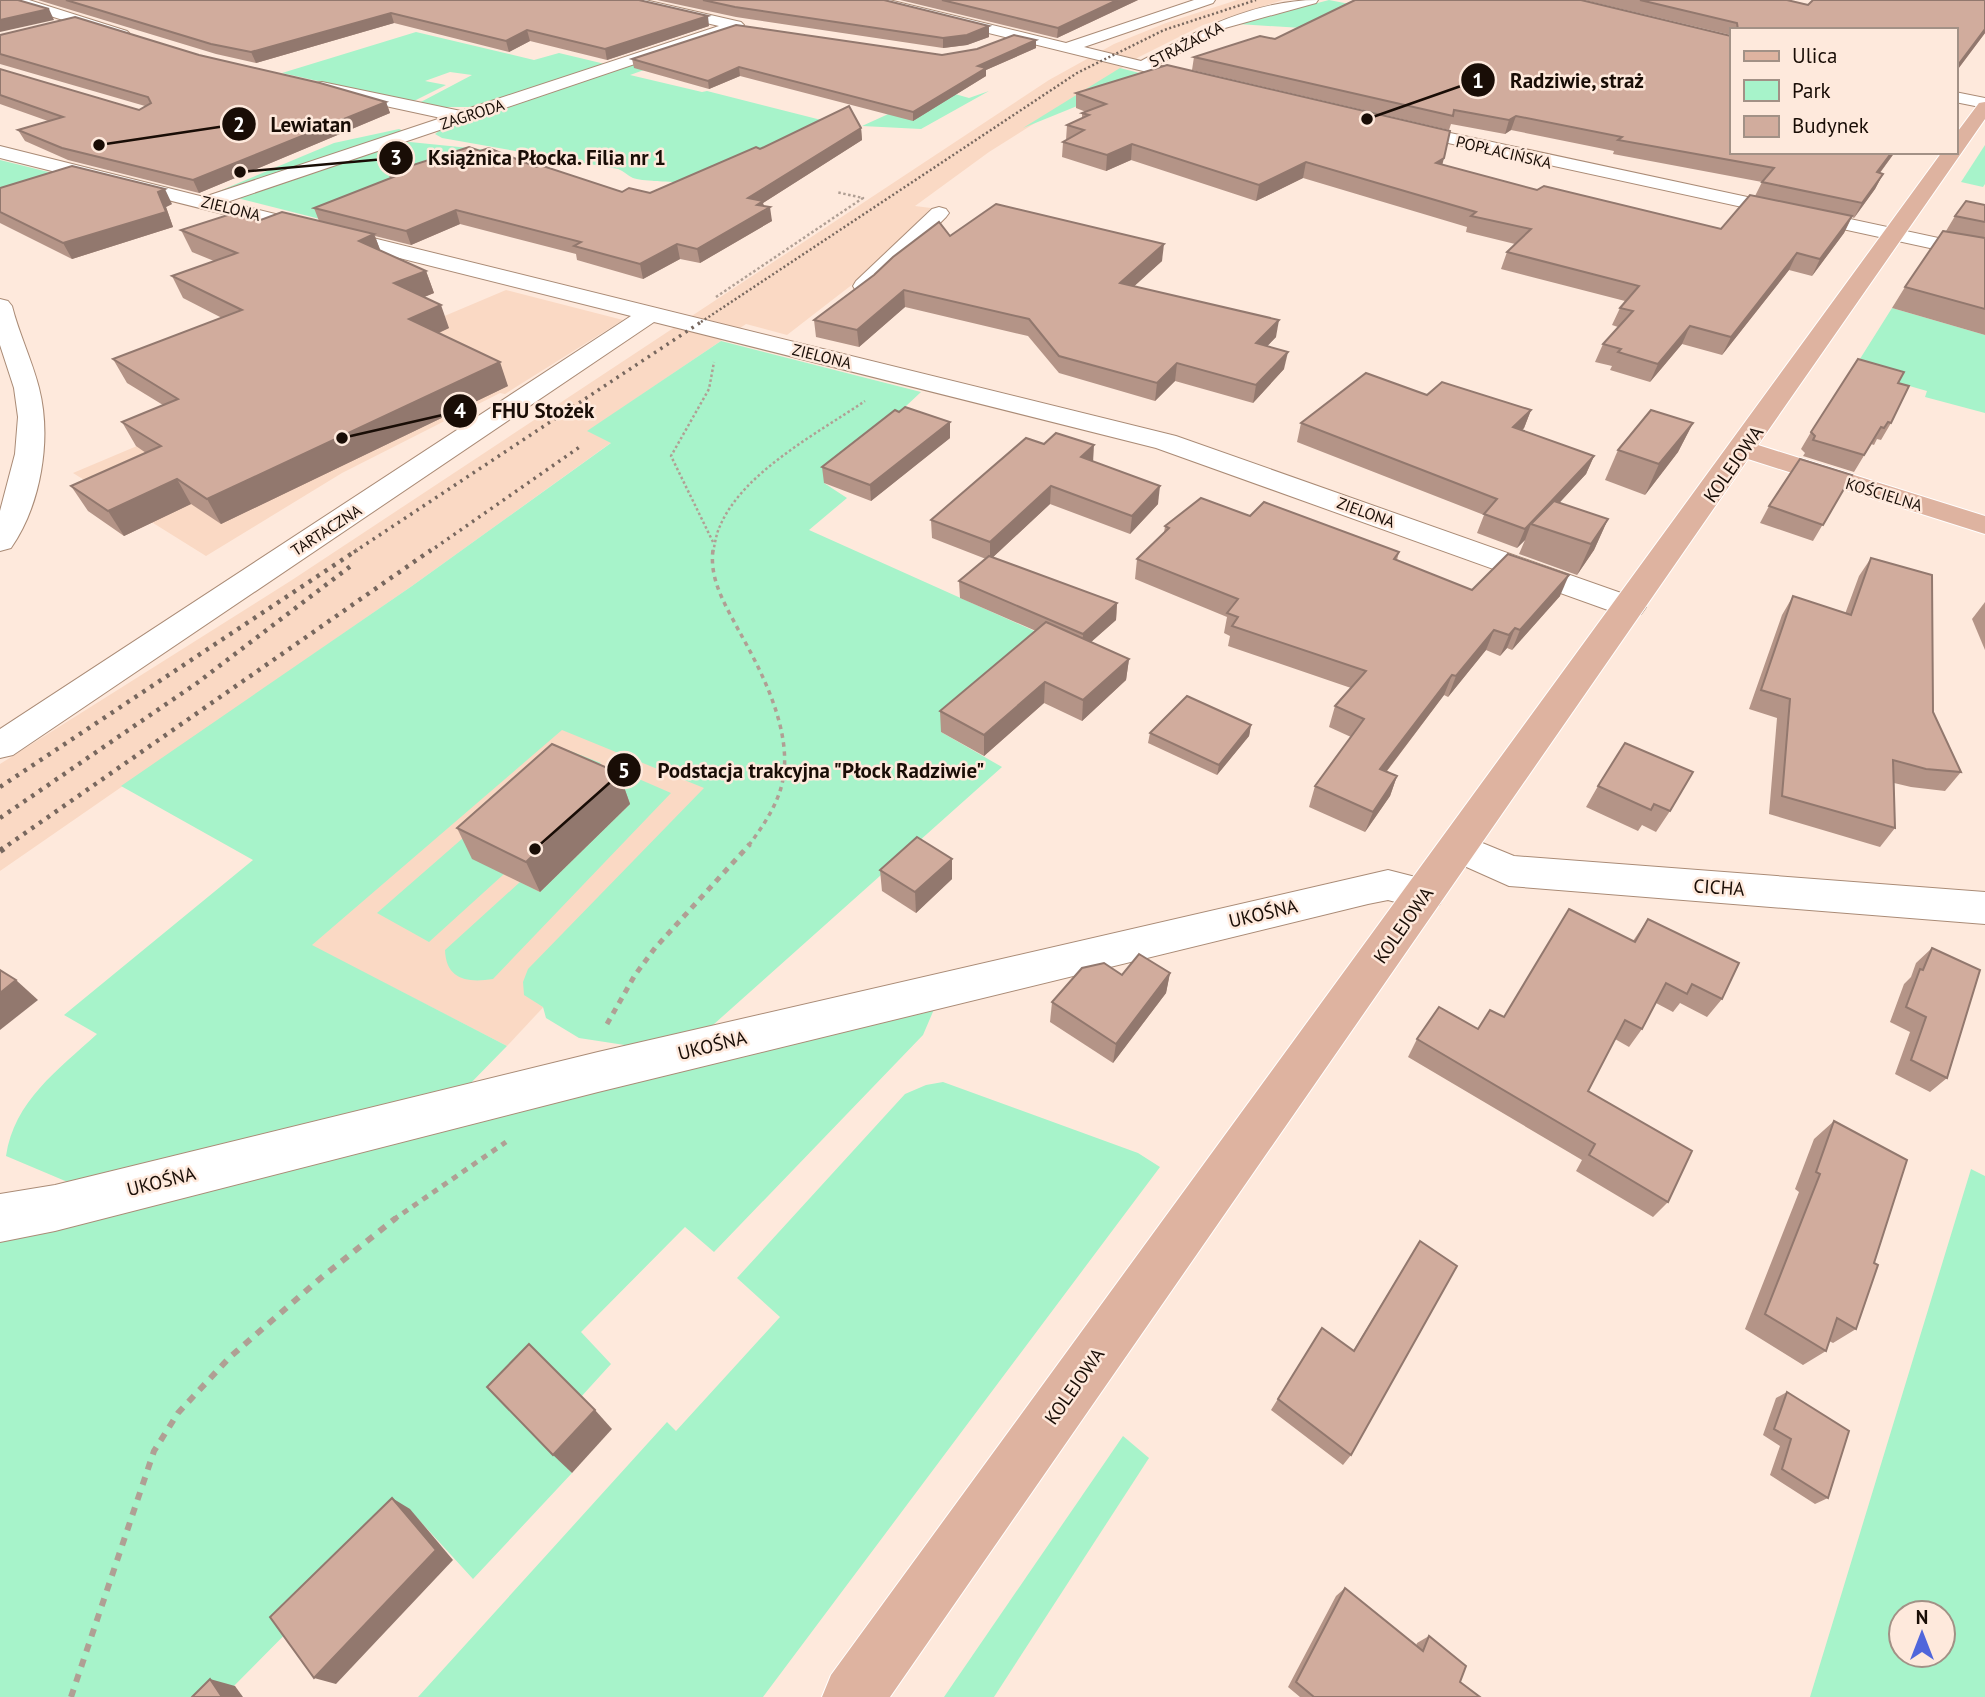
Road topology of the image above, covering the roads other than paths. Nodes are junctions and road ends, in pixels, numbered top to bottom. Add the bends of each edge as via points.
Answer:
1 (14, 0) edge
2 (626, 0) edge
3 (871, 0) edge
4 (1208, 0) edge
5 (1311, 0) edge
6 (81, 21) junction
7 (54, 27) edge
8 (1012, 35) junction
9 (141, 39) edge
10 (990, 44) edge
11 (1065, 48) junction
12 (1141, 67) junction
13 (310, 84) edge
14 (1216, 84) edge
15 (1957, 98) edge
16 (1985, 105) edge
17 (463, 117) junction
18 (1381, 123) edge
19 (1957, 146) edge
20 (0, 152) edge
21 (1951, 154) edge
22 (208, 202) junction
23 (939, 213) dead end
24 (1895, 233) junction
25 (1985, 254) edge
26 (848, 299) edge
27 (1, 311) edge
28 (651, 313) junction
29 (1743, 449) junction
30 (1985, 525) edge
31 (0, 542) edge
32 (1630, 607) junction
33 (0, 746) edge
34 (1458, 846) junction
35 (1424, 894) junction
36 (1985, 908) edge
37 (0, 1218) edge
38 (853, 1697) edge

1 - 6 street
2 - 17 street, ZAGRODA via 743,26
3 - 8 street
4 - 11 street, STRAŻACKA
5 - 12 street, STRAŻACKA via 1220,24
6 - 7 street
6 - 9 street
8 - 10 street
8 - 11 street
11 - 12 street
12 - 14 street
13 - 17 street
15 - 16 street
16 - 19 main road, KOLEJOWA
17 - 22 street, ZAGRODA
18 - 24 street, POPŁACIŃSKA via 1629,180
20 - 22 street, ZIELONA
21 - 24 main road, KOLEJOWA
22 - 28 street, ZIELONA
23 - 26 street
24 - 25 street, POPŁACIŃSKA
24 - 29 main road, KOLEJOWA
27 - 31 street via 31,415 27,468
28 - 32 street, ZIELONA via 711,328 793,339 901,375 1210,456
28 - 33 street, TARTACZNA
29 - 30 main road, KOŚCIELNA
29 - 32 main road, KOLEJOWA
32 - 34 main road, KOLEJOWA
34 - 35 main road, KOLEJOWA
34 - 36 street, CICHA via 1509,871
35 - 37 street, UKOŚNA via 1378,887
35 - 38 main road, KOLEJOWA

